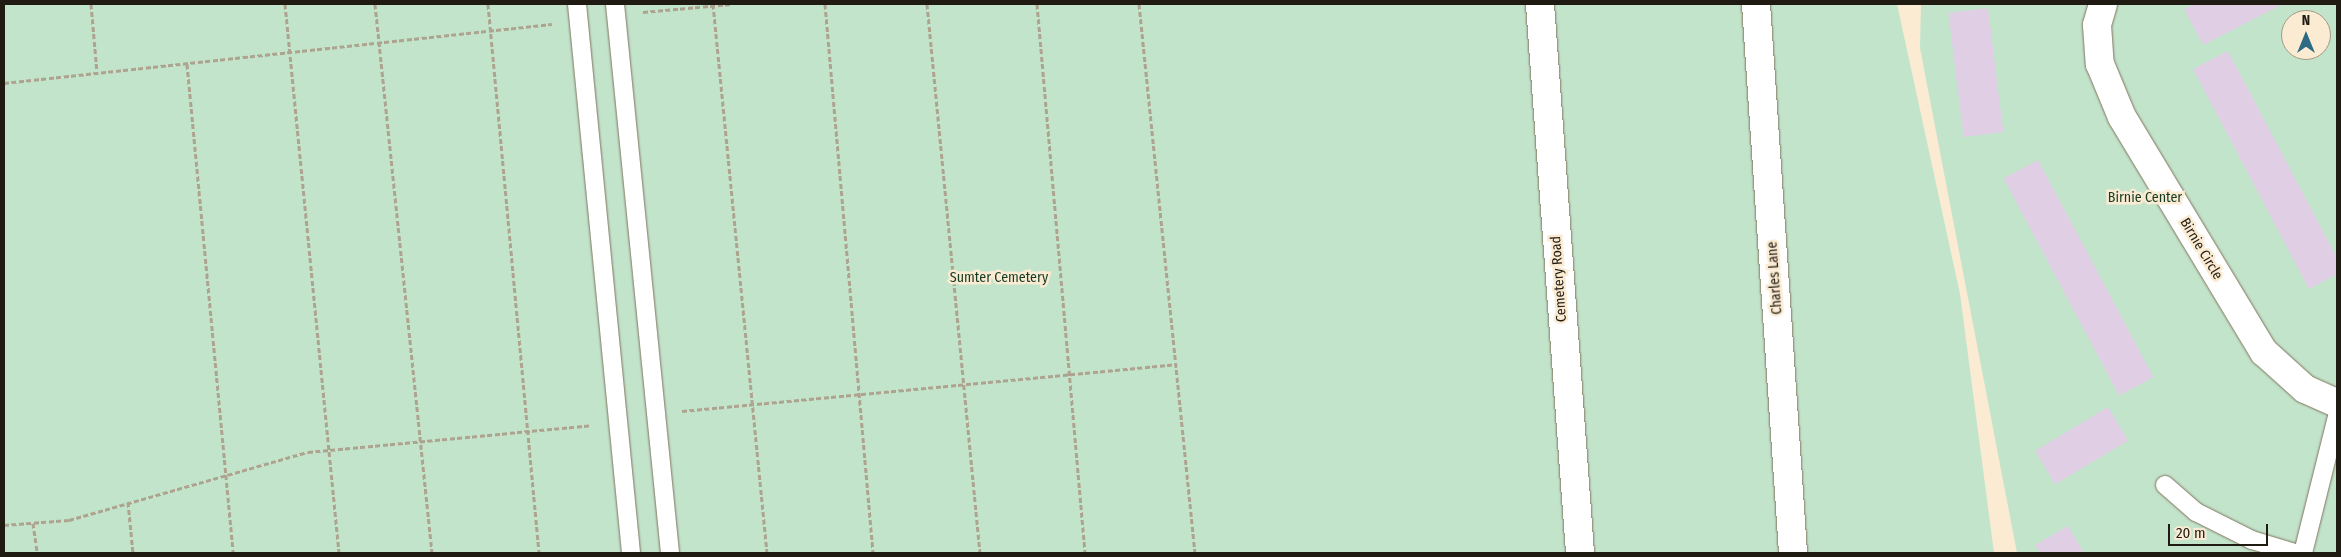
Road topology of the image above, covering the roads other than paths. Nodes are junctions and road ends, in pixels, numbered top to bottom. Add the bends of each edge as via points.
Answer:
1 (577, 4) edge
2 (1540, 4) edge
3 (1756, 4) edge
4 (2103, 4) edge
5 (615, 9) edge
6 (2337, 403) edge
7 (2337, 417) edge
8 (2165, 485) dead end
9 (632, 553) edge
10 (670, 553) edge
11 (1580, 553) edge
12 (1793, 553) edge
13 (2295, 553) edge
14 (2303, 553) edge

1 - 9 lane
2 - 11 street, Cemetery Road
3 - 12 street, Charles Lane
4 - 6 street, Birnie Circle via 2097,25 2100,64 2122,117 2264,352 2305,389
5 - 10 lane
7 - 14 lane
8 - 13 lane via 2196,512 2252,540

